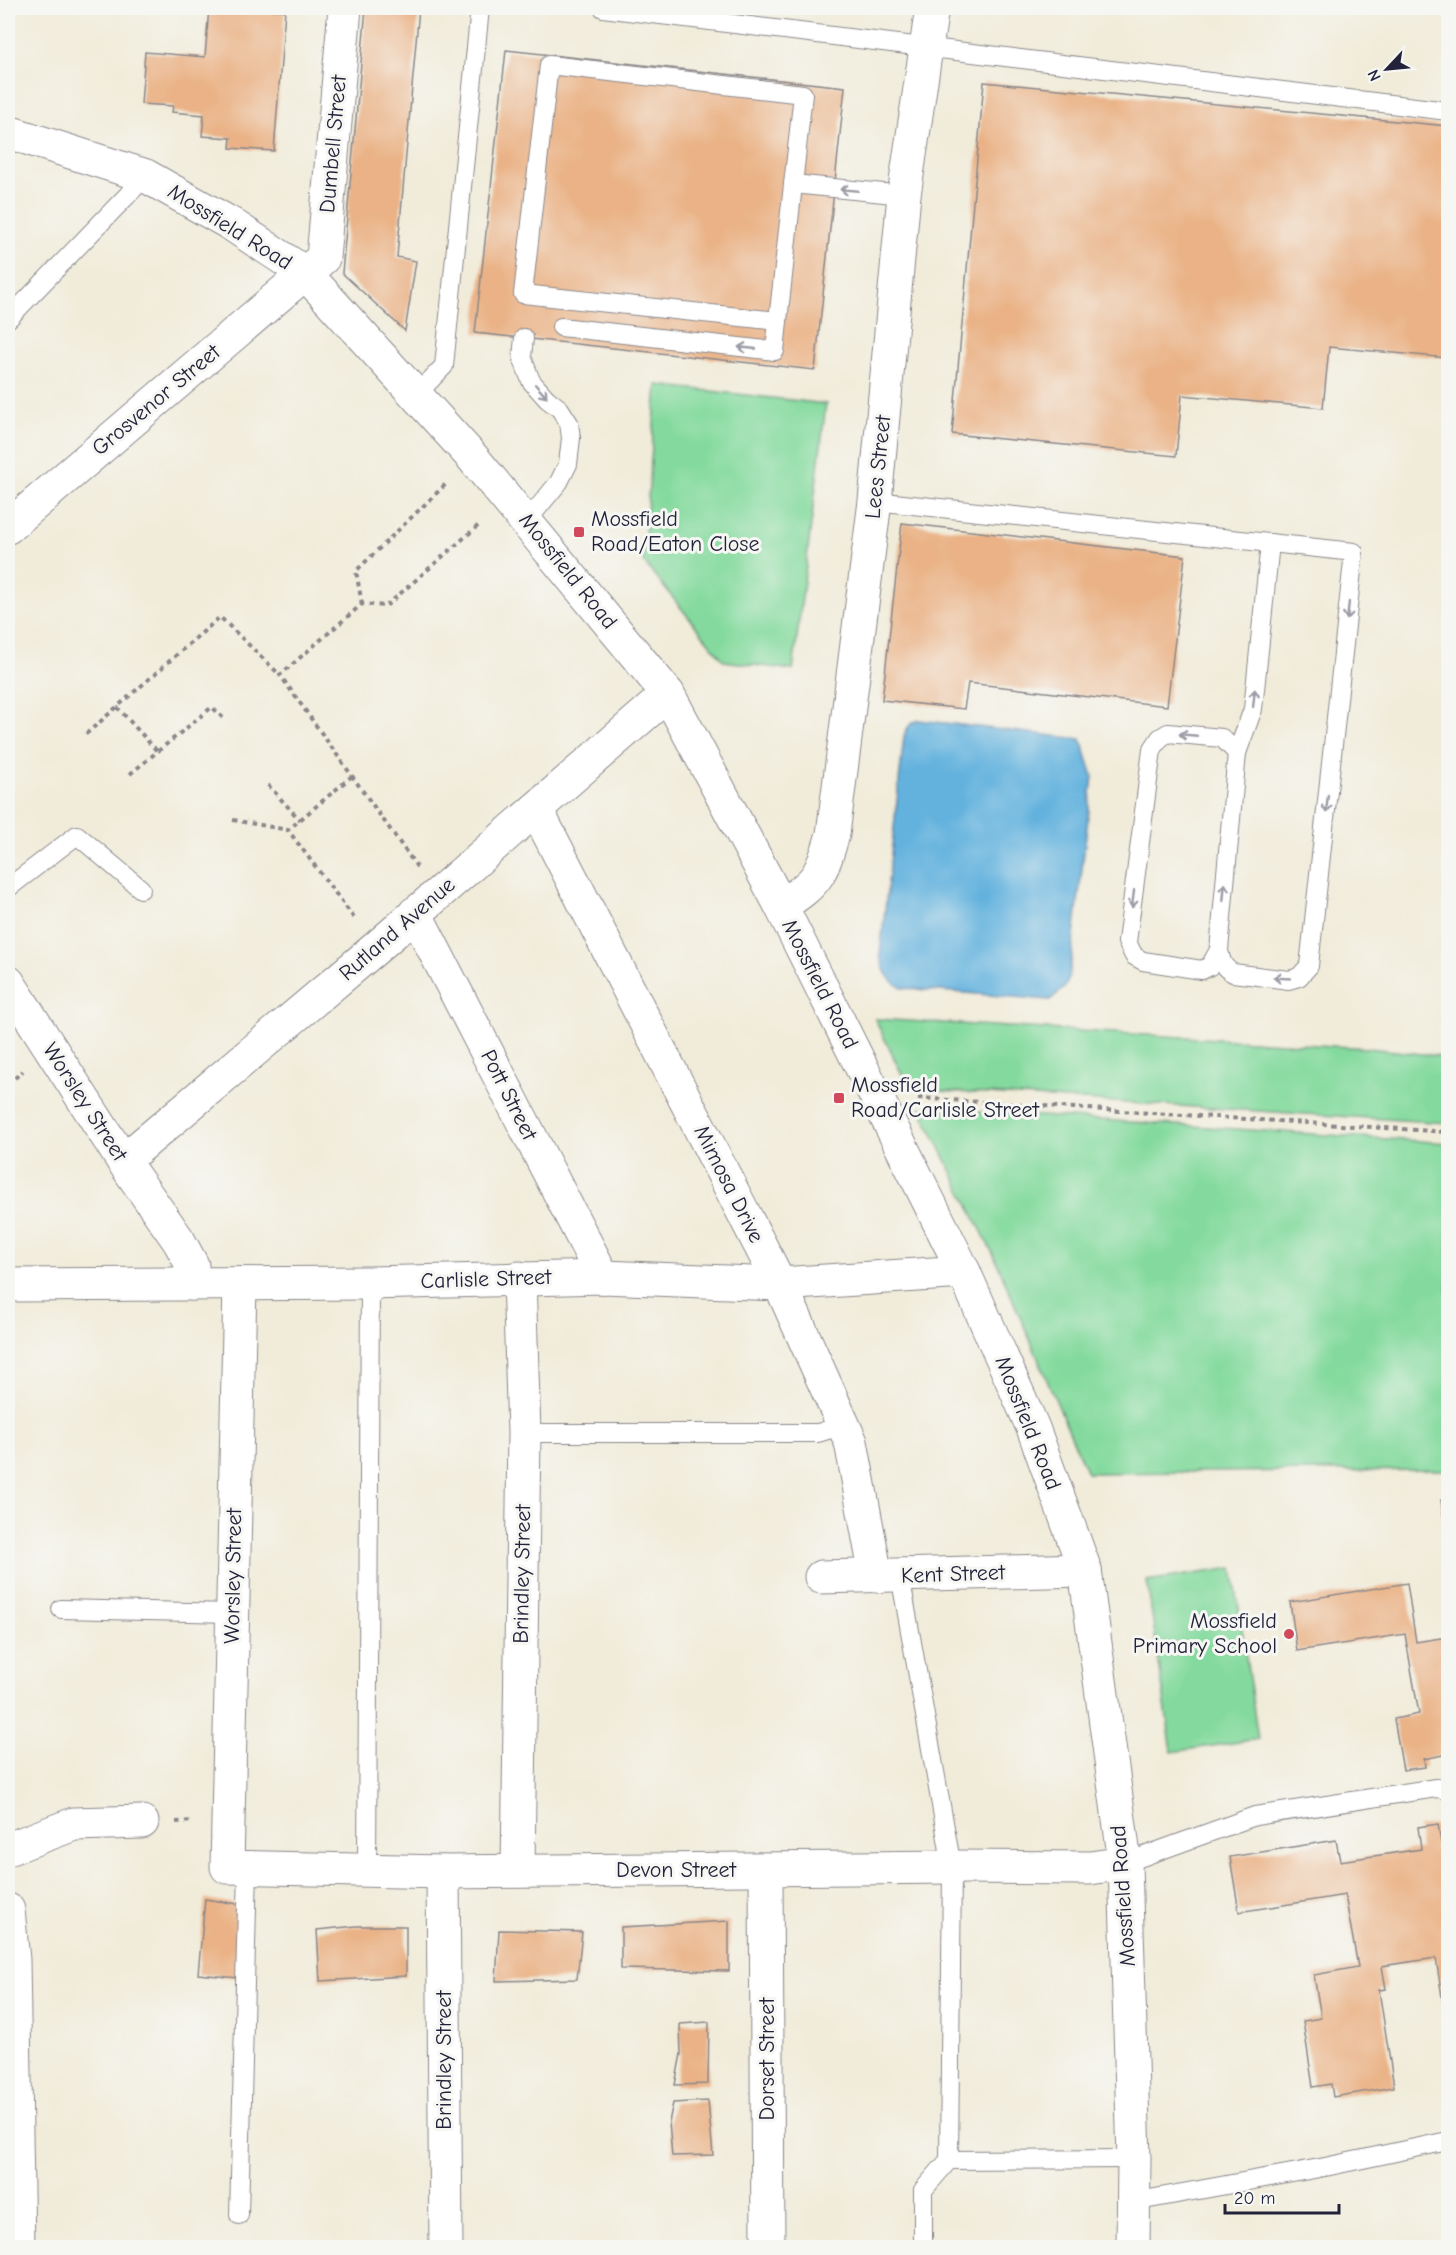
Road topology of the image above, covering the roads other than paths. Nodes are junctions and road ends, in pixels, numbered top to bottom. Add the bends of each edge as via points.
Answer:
1 (345, 8) edge
2 (480, 8) edge
3 (603, 8) edge
4 (932, 8) edge
5 (926, 47) junction
6 (1449, 111) edge
7 (8, 132) edge
8 (146, 176) junction
9 (793, 184) junction
10 (904, 195) junction
11 (305, 273) junction
12 (8, 319) edge
13 (778, 321) junction
14 (561, 327) dead end
15 (524, 338) dead end
16 (416, 395) junction
17 (875, 501) junction
18 (518, 510) junction
19 (8, 527) edge
20 (1270, 543) junction
21 (668, 694) junction
22 (1237, 753) junction
23 (536, 808) junction
24 (8, 888) edge
25 (141, 889) dead end
26 (426, 904) junction
27 (781, 906) junction
28 (1219, 950) junction
29 (8, 982) edge
30 (123, 1161) junction
31 (964, 1272) junction
32 (603, 1277) junction
33 (519, 1278) junction
34 (370, 1283) junction
35 (192, 1284) junction
36 (240, 1284) junction
37 (780, 1284) junction
38 (8, 1285) edge
39 (844, 1425) junction
40 (524, 1433) junction
41 (1085, 1570) junction
42 (888, 1576) junction
43 (821, 1577) dead end
44 (61, 1609) dead end
45 (232, 1613) junction
46 (1449, 1790) edge
47 (142, 1822) road end
48 (8, 1849) edge
49 (1125, 1863) junction
50 (952, 1867) junction
51 (237, 1868) junction
52 (518, 1870) junction
53 (766, 1870) junction
54 (367, 1871) junction
55 (443, 1872) junction
56 (8, 1910) edge
57 (10, 1961) edge
58 (1449, 2141) edge
59 (1134, 2158) junction
60 (949, 2160) junction
61 (1133, 2202) junction
62 (239, 2215) dead end
63 (18, 2247) edge
64 (446, 2247) edge
65 (768, 2247) edge
66 (923, 2247) edge
67 (1133, 2247) edge

1 - 11 street, Dumbell Street via 323,258
2 - 16 lane via 444,366
3 - 5 lane
4 - 5 street, Lees Street
5 - 6 lane
5 - 10 street, Lees Street
7 - 8 street, Mossfield Road
8 - 11 street, Mossfield Road
8 - 12 lane
10 -> 9 lane
9 - 13 lane
9 - 13 lane via 803,94 549,65 523,294
10 - 17 street, Lees Street
11 - 16 street, Mossfield Road
11 - 19 street, Grosvenor Street
13 -> 14 lane via 775,351
15 -> 18 lane via 522,357 531,381 560,409 569,423 571,438 568,464 560,482
16 - 18 street, Mossfield Road
17 - 20 lane
17 - 27 street, Lees Street via 833,834 824,864 812,884
18 - 21 street, Mossfield Road
22 -> 20 lane via 1253,709
20 -> 28 lane via 1354,552 1310,966 1299,977 1289,980 1233,973 1221,962
21 - 23 street, Rutland Avenue
21 - 27 street, Mossfield Road
28 -> 22 lane
22 -> 28 lane via 1222,738 1168,733 1152,750 1127,942 1134,956 1143,961 1202,969 1210,966
23 - 26 street, Rutland Avenue
23 - 37 street, Mimosa Drive
24 - 25 lane via 77,835
26 - 30 street, Rutland Avenue
26 - 32 street, Pott Street
27 - 31 street, Mossfield Road
29 - 30 street, Worsley Street
30 - 35 street, Worsley Street via 179,1240 192,1265
31 - 37 street, Carlisle Street
31 - 41 street, Mossfield Road via 1033,1428
32 - 33 street, Carlisle Street
32 - 37 street, Carlisle Street
33 - 34 street, Carlisle Street
33 - 40 street, Brindley Street
34 - 36 street, Carlisle Street
34 - 54 lane
35 - 36 street, Carlisle Street
35 - 38 street, Carlisle Street
36 - 45 street, Worsley Street
37 - 39 street, Mimosa Drive
39 - 40 lane via 818,1433
39 - 42 street, Mimosa Drive
40 - 52 street, Brindley Street
41 - 42 street, Kent Street
41 - 49 street, Mossfield Road
42 - 43 street, Kent Street
42 - 50 lane
44 - 45 lane
45 - 51 street, Worsley Street via 227,1821
46 - 49 lane via 1436,1788 1255,1816
47 - 48 street via 74,1824
49 - 50 street, Devon Street via 1090,1868
49 - 59 street, Mossfield Road
50 - 53 street, Devon Street
50 - 60 lane
51 - 54 street, Devon Street
51 - 62 lane
52 - 53 street, Devon Street
52 - 55 street, Devon Street
53 - 65 street, Dorset Street
54 - 55 street, Devon Street
55 - 64 street, Brindley Street
56 - 57 street
57 - 63 street
58 - 61 lane
59 - 60 lane
59 - 61 street, Mossfield Road
60 - 66 lane via 923,2190
61 - 67 street, Mossfield Road

